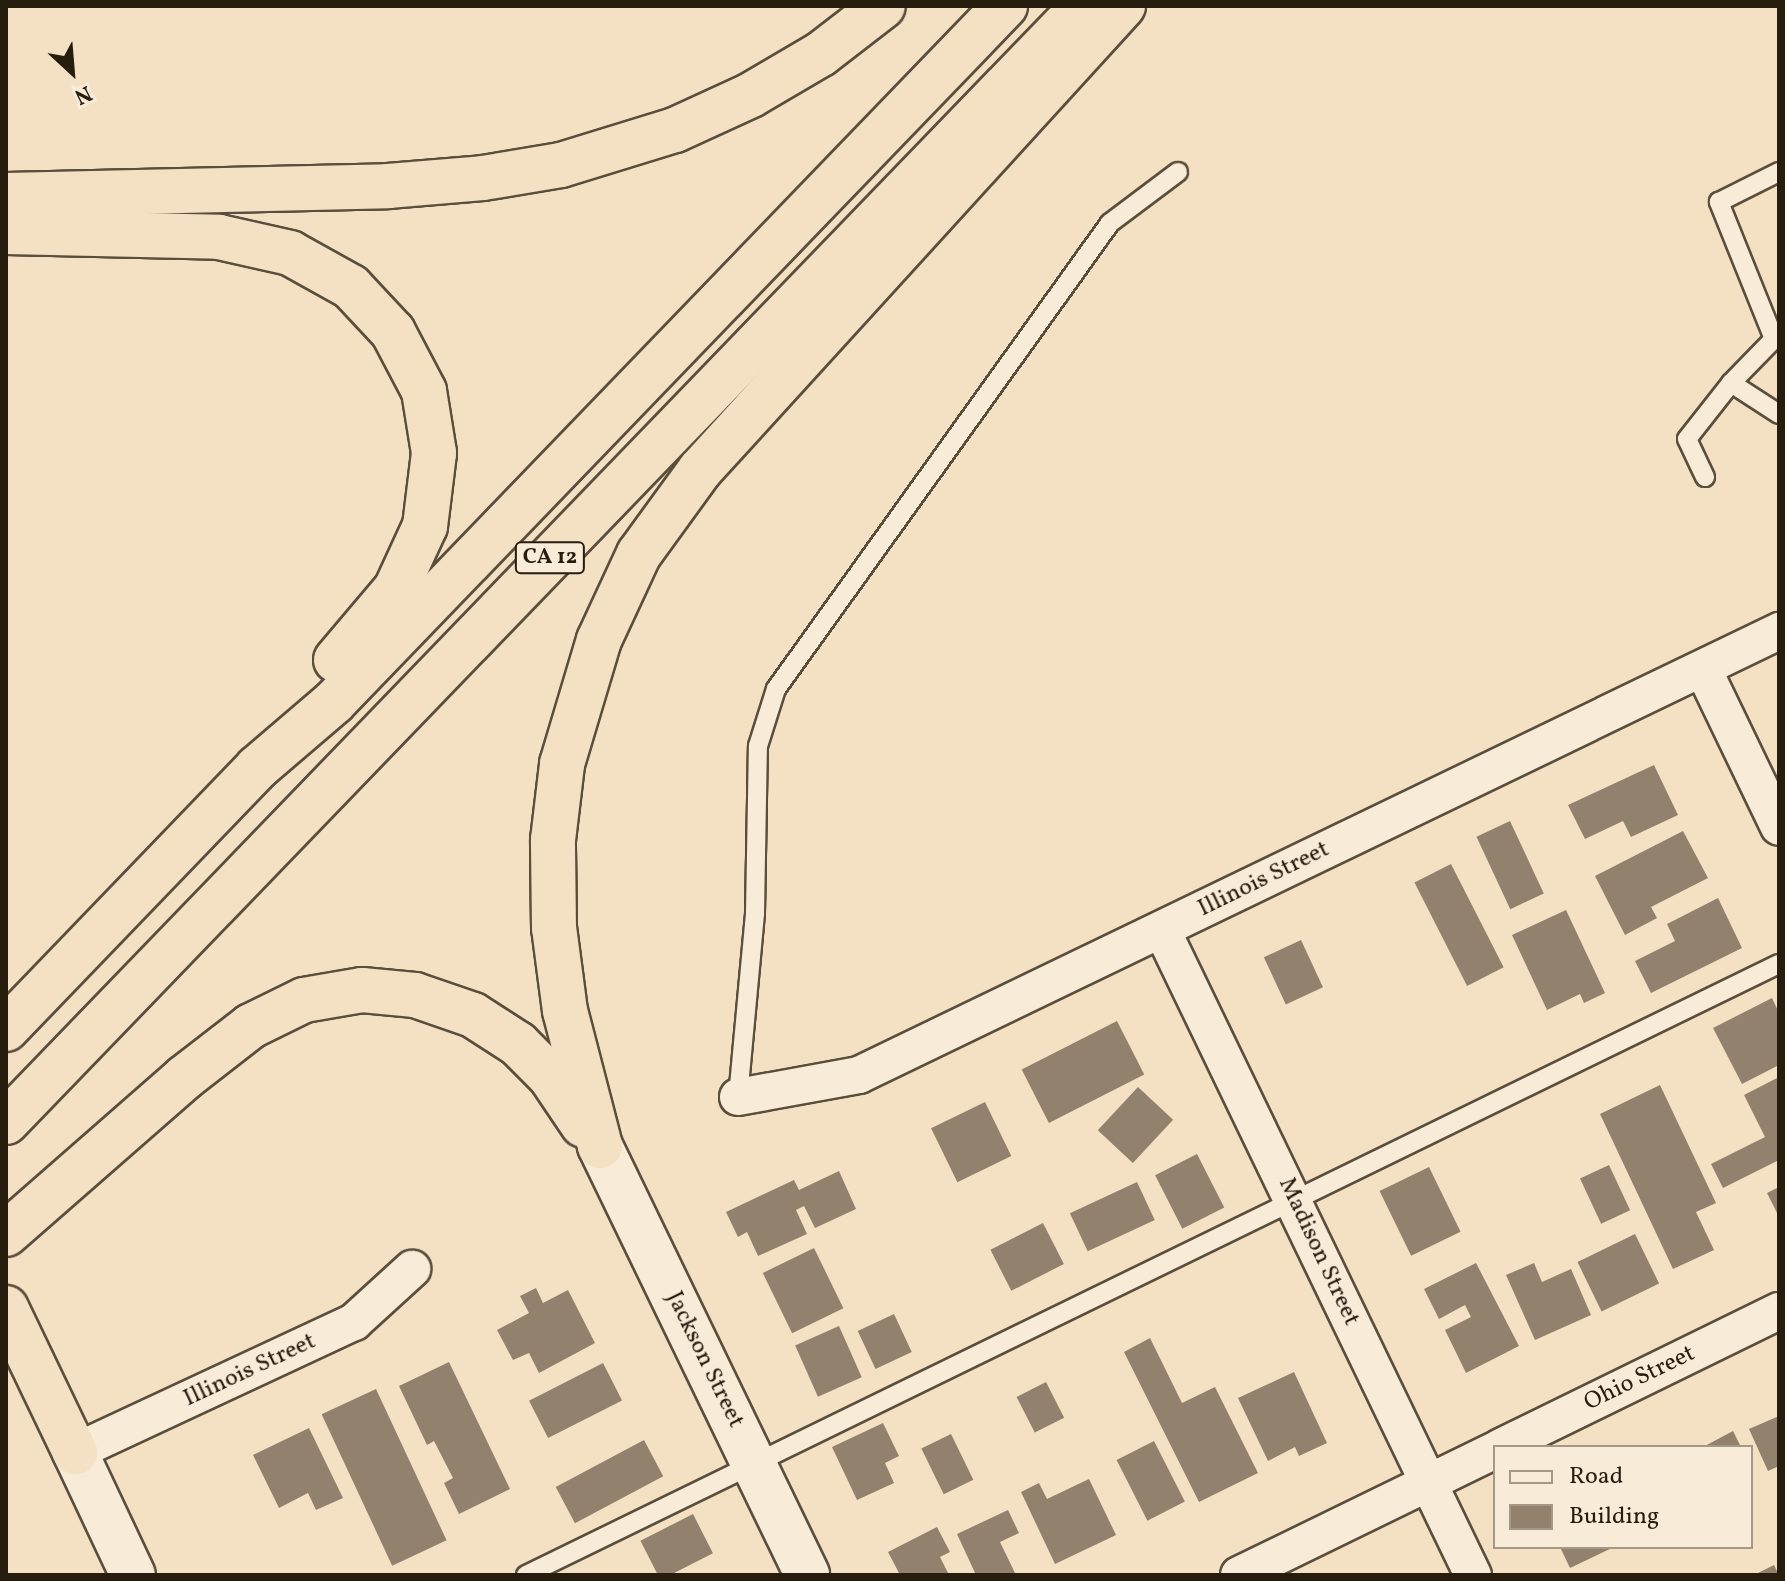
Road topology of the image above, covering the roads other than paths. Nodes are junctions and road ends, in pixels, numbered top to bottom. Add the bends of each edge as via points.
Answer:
1 (883, 6) edge
2 (1005, 6) edge
3 (1083, 6) edge
4 (1123, 6) edge
5 (1178, 172) dead end
6 (1779, 172) edge
7 (6, 195) edge
8 (6, 232) edge
9 (1731, 383) junction
10 (1779, 414) edge
11 (1705, 477) dead end
12 (1779, 631) edge
13 (1703, 669) junction
14 (257, 768) junction
15 (1779, 827) edge
16 (1162, 930) junction
17 (1779, 964) edge
18 (6, 1029) edge
19 (738, 1097) joint
20 (12, 1116) edge
21 (600, 1146) junction
22 (1294, 1201) junction
23 (6, 1234) edge
24 (412, 1269) dead end
25 (6, 1308) edge
26 (1779, 1311) edge
27 (1505, 1445) edge
28 (1493, 1451) edge
29 (75, 1452) junction
30 (754, 1464) junction
31 (1429, 1482) junction
32 (133, 1575) edge
33 (526, 1575) edge
34 (807, 1575) edge
35 (1239, 1575) edge
36 (1473, 1575) edge

1 - 7 highway via 821,54 751,95 675,130 561,165 388,186
2 - 14 highway, CA 12 via 334,702
3 - 20 highway, CA 12
4 - 21 highway via 700,470 639,554 605,626 578,697 562,764 553,840 554,928 565,1011
5 - 19 lane via 1110,223 776,689 758,746 755,913
6 - 9 lane via 1719,202 1774,339
8 - 14 highway via 219,237 290,253 351,287 393,332 424,391 434,453 425,526 396,589 315,683
9 - 10 lane
9 - 11 lane via 1687,439
12 - 13 street, Illinois Street
13 - 15 street
13 - 16 street, Illinois Street
14 - 18 highway, CA 12
16 - 19 street, Illinois Street via 859,1075
16 - 22 street, Madison Street
17 - 22 lane
21 - 23 highway via 550,1076 518,1044 473,1015 415,995 362,990 304,1000 251,1026
21 - 30 street, Jackson Street
22 - 30 lane
22 - 31 street, Madison Street
24 - 29 street, Illinois Street via 354,1322
25 - 29 highway
26 - 27 street, Ohio Street
28 - 31 street
29 - 32 street
30 - 33 lane
30 - 34 street, Jackson Street
31 - 35 street
31 - 36 street, Madison Street

